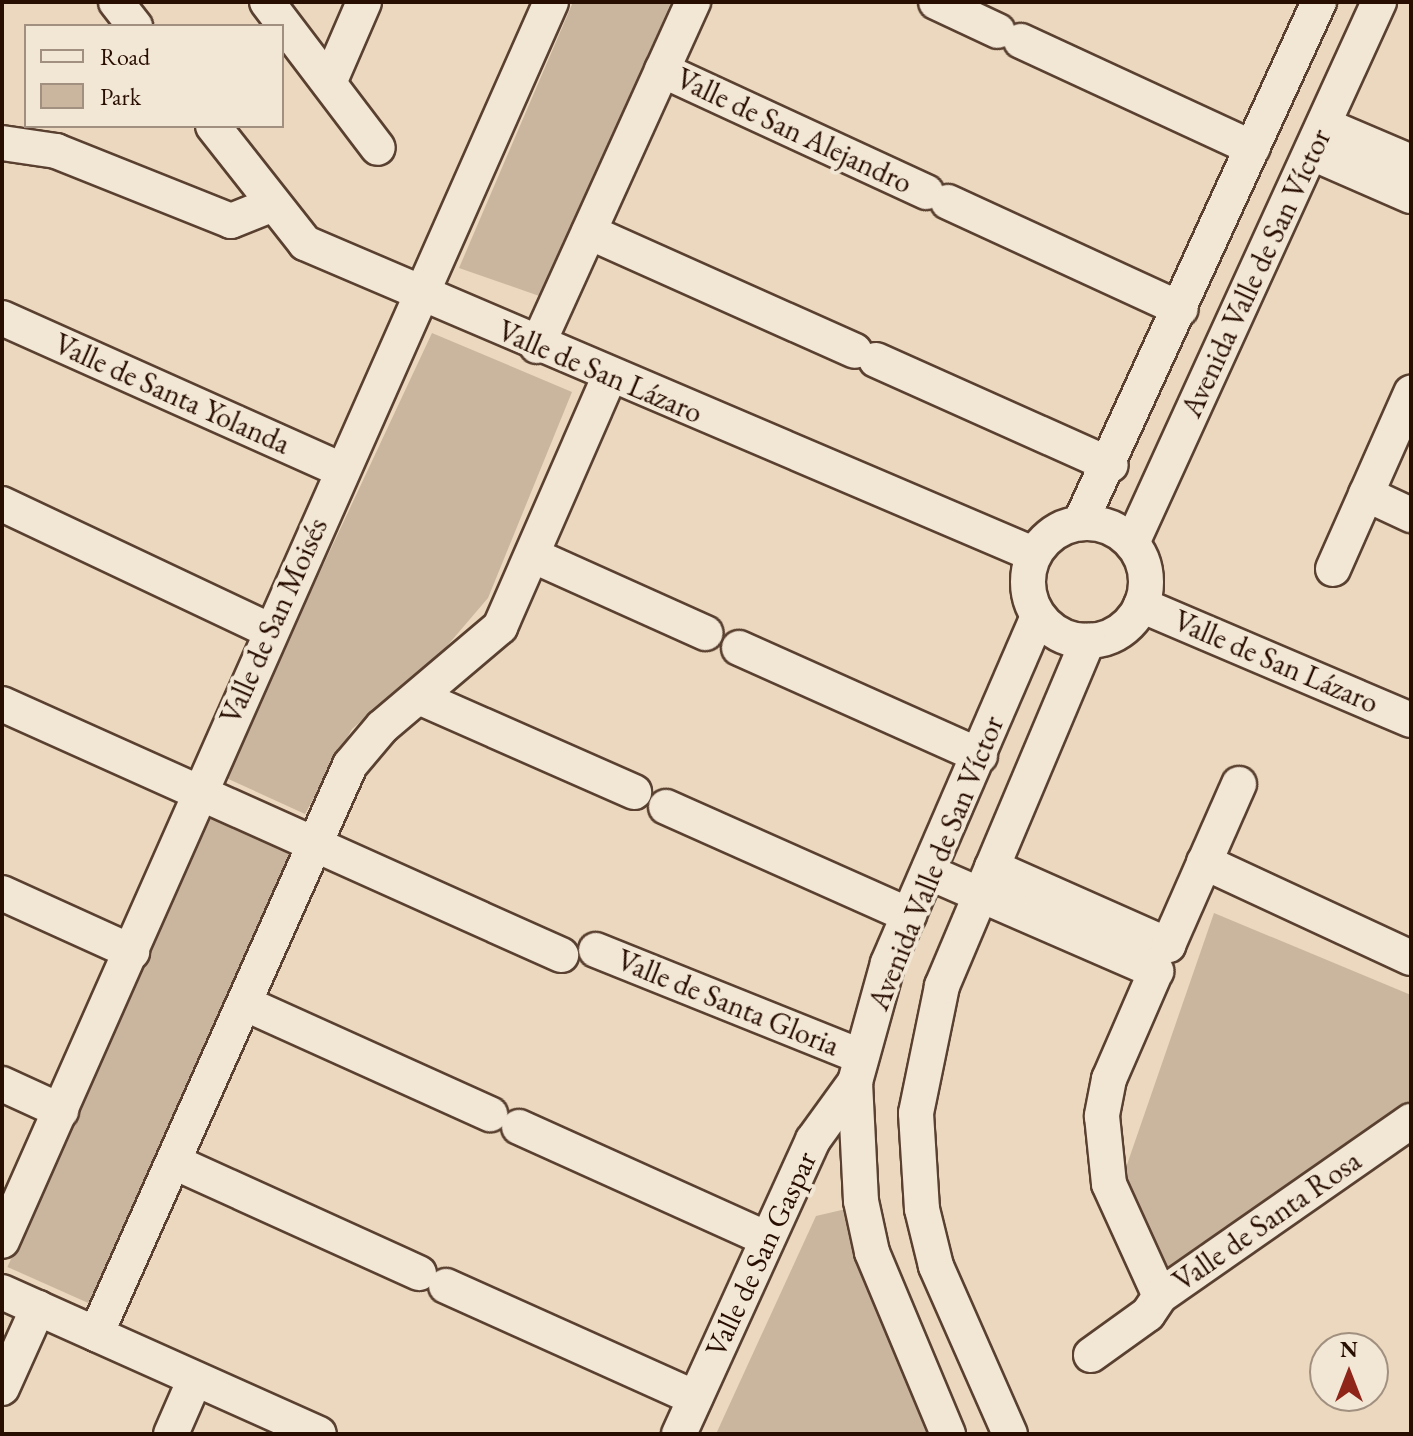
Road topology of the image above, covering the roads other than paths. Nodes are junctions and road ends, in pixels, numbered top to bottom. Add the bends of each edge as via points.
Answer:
1 (116, 2) edge
2 (267, 2) edge
3 (364, 2) edge
4 (551, 2) edge
5 (693, 2) edge
6 (936, 2) edge
7 (1319, 2) edge
8 (1377, 3) edge
9 (133, 24) edge
10 (284, 24) edge
11 (284, 24) edge
12 (662, 70) junction
13 (329, 83) junction
14 (215, 128) edge
15 (1318, 139) junction
16 (2, 143) edge
17 (378, 148) dead end
18 (1253, 148) junction
19 (1411, 162) edge
20 (1411, 196) edge
21 (273, 204) junction
22 (589, 232) junction
23 (421, 295) junction
24 (1181, 309) junction
25 (2, 318) edge
26 (537, 346) junction
27 (609, 377) junction
28 (1411, 393) edge
29 (1111, 465) junction
30 (342, 470) junction
31 (1366, 494) junction
32 (2, 504) edge
33 (1411, 515) edge
34 (1080, 523) junction
35 (1132, 543) junction
36 (1033, 554) junction
37 (534, 556) junction
38 (1333, 569) dead end
39 (1141, 605) junction
40 (1038, 616) junction
41 (271, 631) junction
42 (705, 633) dead end
43 (1088, 641) junction
44 (739, 648) dead end
45 (421, 698) junction
46 (2, 704) edge
47 (1411, 720) edge
48 (980, 756) junction
49 (1239, 784) dead end
50 (196, 791) junction
51 (634, 792) dead end
52 (666, 807) dead end
53 (317, 841) junction
54 (1204, 862) junction
55 (928, 872) junction
56 (985, 881) junction
57 (2, 893) edge
58 (909, 915) junction
59 (596, 950) dead end
60 (132, 952) junction
61 (561, 955) dead end
62 (1162, 958) junction
63 (1411, 958) edge
64 (246, 1004) junction
65 (858, 1069) junction
66 (2, 1084) edge
67 (61, 1111) junction
68 (1411, 1121) edge
69 (174, 1162) junction
70 (765, 1238) junction
71 (2, 1241) edge
72 (2, 1292) edge
73 (1160, 1296) junction
74 (38, 1308) junction
75 (96, 1334) junction
76 (1091, 1355) dead end
77 (195, 1379) junction
78 (2, 1388) edge
79 (695, 1398) junction
80 (171, 1434) edge
81 (319, 1434) edge
82 (679, 1434) edge
83 (948, 1434) edge
84 (1010, 1434) edge

1 - 9 street
2 - 11 street
3 - 13 street
4 - 23 street, Valle de San Moisés
5 - 12 street
6 - 18 street
7 - 18 street, Avenida Valle de San Víctor
8 - 15 street, Avenida Valle de San Víctor
10 - 13 street
12 - 22 street
12 - 24 street, Valle de San Alejandro
13 - 17 street
14 - 21 street, Valle de San Lázaro
15 - 19 street
15 - 20 street
15 - 35 street, Avenida Valle de San Víctor
16 - 21 street via 56,151 236,222
18 - 24 street, Avenida Valle de San Víctor
21 - 23 street, Valle de San Lázaro via 305,243
22 - 26 street
22 - 29 street
23 - 26 street, Valle de San Lázaro
23 - 30 street, Valle de San Moisés
24 - 29 street, Avenida Valle de San Víctor
25 - 30 street, Valle de Santa Yolanda
26 - 27 street, Valle de San Lázaro
27 - 36 street, Valle de San Lázaro
27 - 37 street
28 - 31 street
29 - 34 street, Avenida Valle de San Víctor
30 - 41 street, Valle de San Moisés
31 - 33 street
31 - 38 street
32 - 41 street
34 - 35 street via 1111,528
34 - 36 street via 1054,532
35 - 39 street via 1146,583
36 - 40 street via 1027,583
37 - 42 street
37 - 45 street via 500,627
39 - 43 street via 1128,625
39 - 47 street, Valle de San Lázaro
40 - 43 street via 1058,634
40 - 48 street, Avenida Valle de San Víctor
41 - 50 street, Valle de San Moisés
43 - 56 street, Avenida Valle de San Víctor
44 - 48 street
45 - 51 street
45 - 53 street via 382,727 350,765
46 - 50 street
48 - 55 street, Avenida Valle de San Víctor
49 - 54 street
50 - 53 street
50 - 60 street, Valle de San Moisés
52 - 58 street
53 - 61 street
53 - 64 street
54 - 62 street
54 - 63 street
55 - 56 street
55 - 58 street, Avenida Valle de San Víctor
56 - 62 street
56 - 84 street, Avenida Valle de San Víctor via 922,1054 915,1151 936,1266
57 - 60 street
58 - 65 street, Avenida Valle de San Víctor
59 - 65 street, Valle de Santa Gloria
60 - 67 street, Valle de San Moisés
62 - 73 street via 1109,1079 1102,1116 1113,1196
64 - 69 street
64 - 70 street
65 - 70 street, Valle de San Gaspar via 813,1140
65 - 83 street, Avenida Valle de San Víctor via 861,1201 872,1252
66 - 67 street
67 - 71 street, Valle de San Moisés
68 - 73 street, Valle de Santa Rosa
69 - 75 street
69 - 79 street
70 - 79 street, Valle de San Gaspar
72 - 74 street
73 - 76 street, Valle de Santa Rosa via 1148,1314
74 - 75 street
74 - 78 street
75 - 77 street
77 - 80 street
77 - 81 street
79 - 82 street, Valle de San Gaspar

